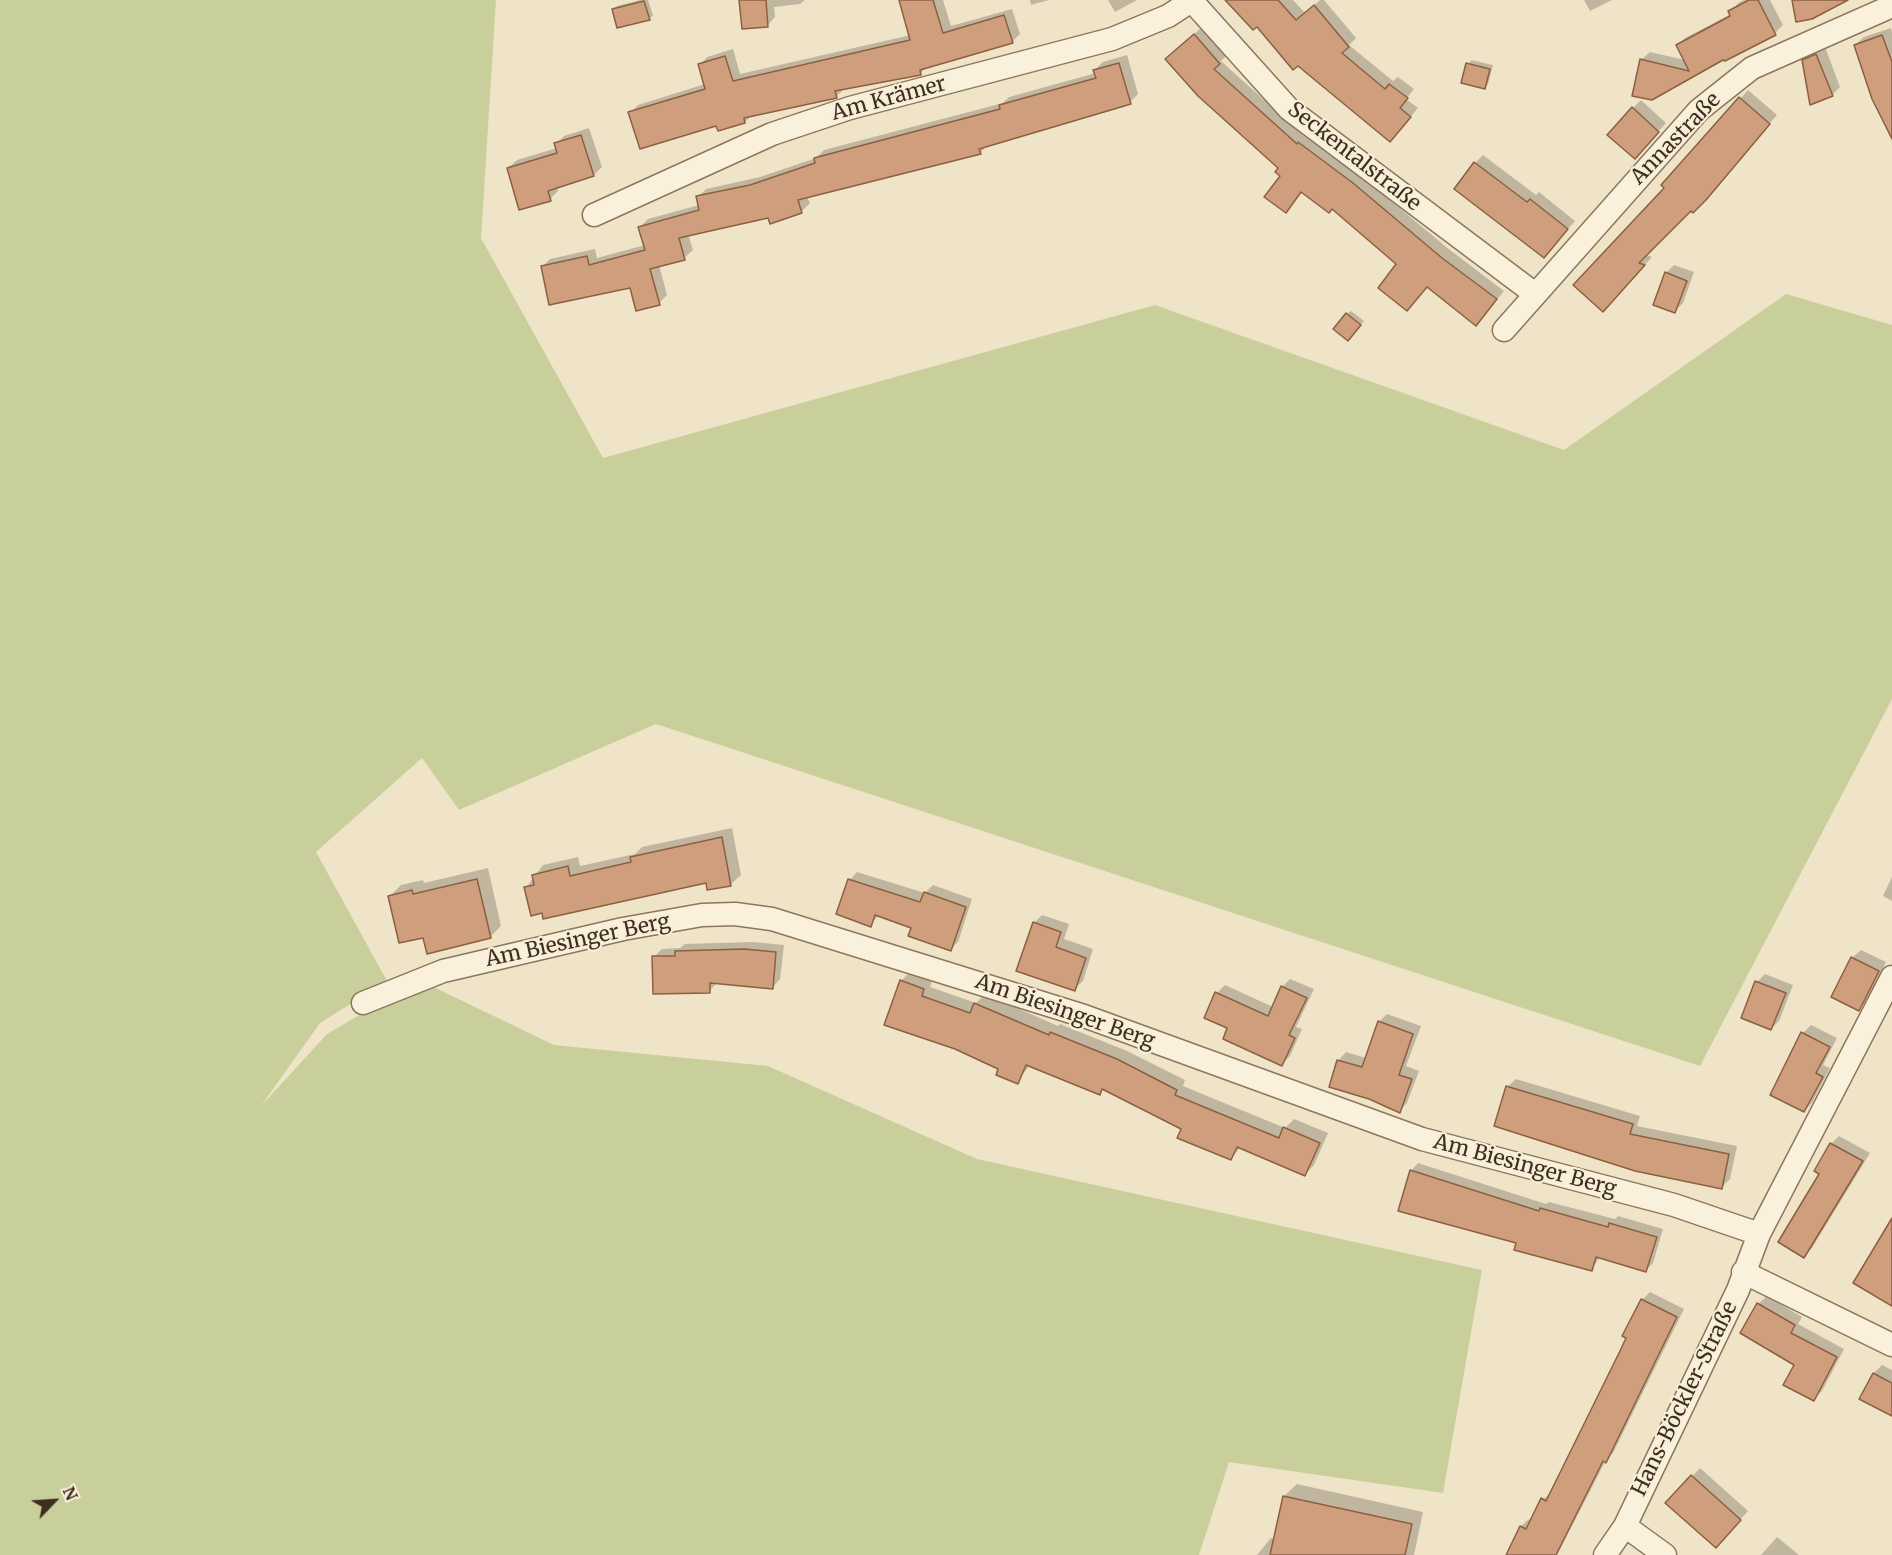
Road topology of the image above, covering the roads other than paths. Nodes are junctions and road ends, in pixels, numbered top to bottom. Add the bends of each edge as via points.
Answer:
1 (1191, 1) edge
2 (1892, 6) edge
3 (594, 215) dead end
4 (1535, 294) junction
5 (1504, 330) dead end
6 (1892, 977) edge
7 (363, 1003) dead end
8 (1759, 1234) junction
9 (1743, 1272) junction
10 (1892, 1345) edge
11 (1625, 1526) junction
12 (1605, 1555) edge
13 (1665, 1555) edge

1 - 3 street, Am Krämer via 1168,16 1112,39 850,108 781,131
1 - 4 street, Seckentalstraße via 1289,109
2 - 4 street, Annastraße via 1752,68 1699,110
4 - 5 street, Annastraße
6 - 8 street
7 - 8 street, Am Biesinger Berg via 443,971 612,931 702,915 744,915 1084,1016 1422,1138 1674,1205
8 - 9 street
9 - 10 street
9 - 11 street, Hans-Böckler-Straße via 1738,1290
11 - 12 street, Hans-Böckler-Straße
11 - 13 street

